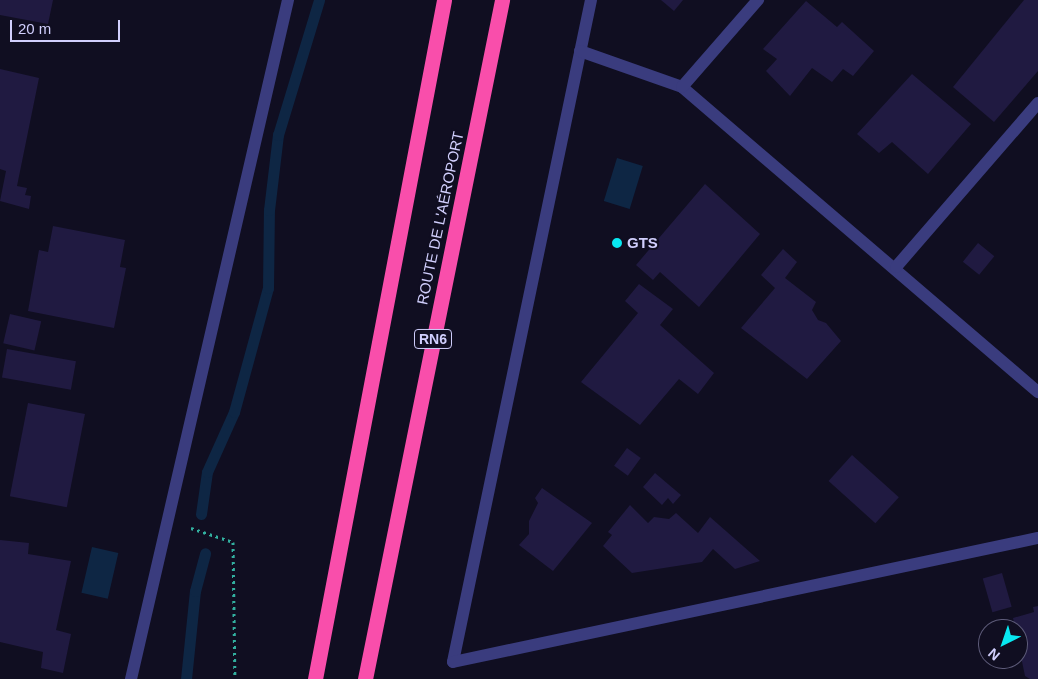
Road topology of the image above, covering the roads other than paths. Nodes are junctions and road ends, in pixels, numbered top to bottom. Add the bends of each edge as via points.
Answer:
1 (288, 0) edge
2 (444, 0) edge
3 (502, 0) edge
4 (591, 0) edge
5 (758, 0) edge
6 (580, 51) junction
7 (682, 87) junction
8 (1038, 103) edge
9 (896, 267) junction
10 (1038, 392) edge
11 (1038, 538) edge
12 (131, 679) edge
13 (315, 679) edge
14 (365, 679) edge

1 - 12 street
2 - 13 highway
3 - 14 highway, ROUTE DE L'AÉROPORT / RN6
4 - 6 street
5 - 7 street
6 - 7 street
6 - 11 street via 453,662
7 - 9 street
8 - 9 street
9 - 10 street

